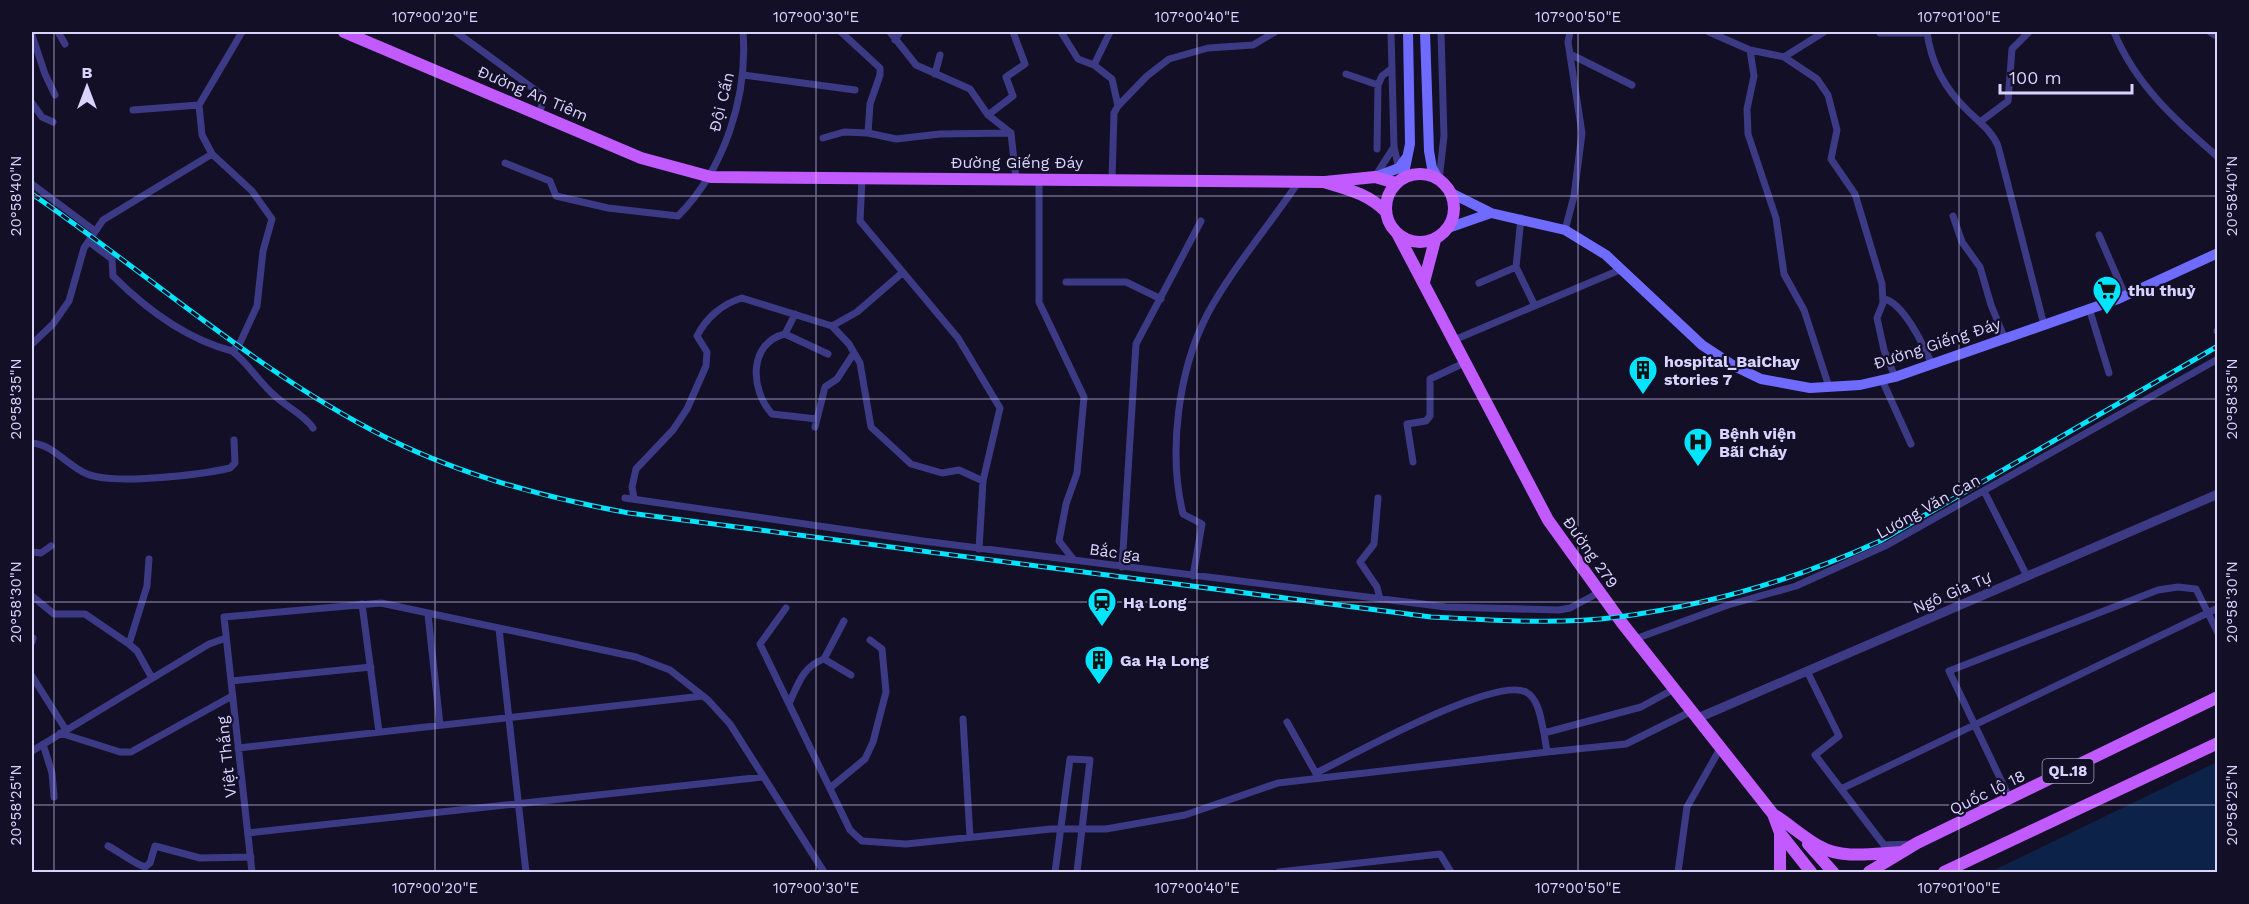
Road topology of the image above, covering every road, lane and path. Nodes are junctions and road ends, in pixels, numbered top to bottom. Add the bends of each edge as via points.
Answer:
1 (58, 32) edge
2 (242, 32) edge
3 (344, 32) edge
4 (456, 32) edge
5 (743, 32) edge
6 (841, 32) edge
7 (890, 32) edge
8 (900, 32) edge
9 (1013, 32) edge
10 (1061, 32) edge
11 (1110, 32) edge
12 (1275, 32) edge
13 (1391, 32) edge
14 (1408, 32) edge
15 (1425, 32) edge
16 (1441, 32) edge
17 (1570, 32) edge
18 (1709, 32) edge
19 (1824, 32) edge
20 (1927, 32) edge
21 (2029, 32) edge
22 (2114, 32) edge
23 (2210, 32) edge
24 (1880, 33) dead end
25 (32, 35) edge
26 (2217, 37) edge
27 (895, 40) junction
28 (65, 44) dead end
29 (1750, 50) junction
30 (1570, 54) junction
31 (940, 55) dead end
32 (1784, 57) junction
33 (1094, 65) junction
34 (1391, 69) junction
35 (935, 74) junction
36 (1346, 74) dead end
37 (743, 75) junction
38 (1378, 85) junction
39 (1632, 85) dead end
40 (855, 90) dead end
41 (55, 95) dead end
42 (32, 103) edge
43 (199, 105) junction
44 (1118, 106) junction
45 (133, 110) dead end
46 (539, 113) junction
47 (988, 115) junction
48 (53, 122) dead end
49 (1980, 122) junction
50 (868, 133) junction
51 (1011, 133) junction
52 (824, 138) dead end
53 (1394, 147) junction
54 (1377, 149) dead end
55 (212, 154) junction
56 (2217, 157) edge
57 (505, 163) dead end
58 (1399, 176) junction
59 (711, 177) junction
60 (1375, 177) junction
61 (862, 178) junction
62 (1016, 179) junction
63 (1039, 179) junction
64 (1112, 179) junction
65 (1439, 180) junction
66 (1299, 181) junction
67 (1324, 182) junction
68 (32, 184) edge
69 (1451, 193) junction
70 (1386, 212) junction
71 (1491, 213) junction
72 (1953, 216) dead end
73 (1521, 218) junction
74 (1201, 220) dead end
75 (1448, 228) junction
76 (1565, 230) junction
77 (95, 231) junction
78 (1398, 235) junction
79 (2099, 235) dead end
80 (1435, 240) junction
81 (89, 242) junction
82 (2217, 253) edge
83 (1516, 267) junction
84 (1622, 269) junction
85 (902, 273) junction
86 (1066, 282) dead end
87 (1424, 282) junction
88 (1479, 283) dead end
89 (2125, 295) junction
90 (1161, 299) junction
91 (1884, 299) junction
92 (1534, 304) junction
93 (2089, 308) junction
94 (795, 314) junction
95 (2044, 325) junction
96 (832, 326) junction
97 (785, 334) junction
98 (2005, 339) junction
99 (1454, 340) junction
100 (32, 344) edge
101 (232, 351) junction
102 (854, 353) junction
103 (828, 354) dead end
104 (2217, 359) edge
105 (1464, 363) junction
106 (1932, 364) junction
107 (2109, 373) dead end
108 (1895, 376) junction
109 (1882, 380) junction
110 (1829, 387) junction
111 (817, 419) junction
112 (814, 427) dead end
113 (313, 428) dead end
114 (234, 440) dead end
115 (32, 443) edge
116 (1911, 444) dead end
117 (1413, 462) dead end
118 (983, 481) junction
119 (1984, 491) junction
120 (2217, 494) edge
121 (625, 498) dead end
122 (634, 498) junction
123 (1378, 498) dead end
124 (51, 546) dead end
125 (979, 549) junction
126 (32, 552) edge
127 (149, 559) dead end
128 (1072, 559) junction
129 (1122, 567) junction
130 (1193, 576) junction
131 (2027, 576) junction
132 (1600, 592) junction
133 (32, 596) edge
134 (1380, 599) junction
135 (362, 604) junction
136 (786, 608) dead end
137 (2217, 608) edge
138 (2208, 612) junction
139 (428, 614) junction
140 (843, 621) dead end
141 (499, 629) junction
142 (2217, 633) edge
143 (226, 638) junction
144 (1635, 639) junction
145 (870, 640) dead end
146 (129, 644) junction
147 (824, 658) junction
148 (371, 667) junction
149 (1807, 671) junction
150 (851, 675) dead end
151 (32, 676) edge
152 (152, 678) junction
153 (231, 681) junction
154 (1674, 689) junction
155 (232, 696) junction
156 (703, 696) junction
157 (2217, 697) edge
158 (789, 704) junction
159 (1696, 715) junction
160 (509, 718) junction
161 (963, 719) dead end
162 (1287, 722) dead end
163 (1974, 723) junction
164 (440, 725) junction
165 (63, 732) junction
166 (380, 732) junction
167 (1544, 733) junction
168 (2217, 742) edge
169 (43, 744) junction
170 (1721, 747) junction
171 (238, 748) junction
172 (32, 749) edge
173 (1547, 752) junction
174 (1318, 775) junction
175 (763, 777) junction
176 (830, 788) junction
177 (1841, 789) junction
178 (54, 797) dead end
179 (2010, 799) junction
180 (518, 804) junction
181 (1773, 814) junction
182 (1793, 827) junction
183 (1061, 829) junction
184 (1082, 829) junction
185 (248, 833) junction
186 (1780, 833) junction
187 (970, 837) junction
188 (1917, 843) junction
189 (108, 846) dead end
190 (1903, 852) junction
191 (250, 857) junction
192 (252, 873) edge
193 (526, 873) edge
194 (824, 873) edge
195 (1054, 873) edge
196 (1077, 873) edge
197 (1279, 873) edge
198 (1451, 873) edge
199 (1678, 873) edge
200 (1780, 873) edge
201 (1811, 873) edge
202 (1833, 873) edge
203 (1869, 873) edge
204 (1944, 873) edge

1 - 28 street
2 - 43 street
3 - 46 main road, Đường An Tiêm
4 - 46 street via 545,98
5 - 37 street, Đội Cấn
6 - 50 street via 880,68 870,104
7 - 27 street
8 - 27 street
9 - 47 street via 1024,64 1007,76 1013,96
10 - 33 street via 1078,59
11 - 33 street
12 - 44 street via 1252,45 1208,48 1169,59
13 - 34 street
14 - 58 main road via 1409,154
15 - 65 main road via 1429,151
16 - 65 street via 1444,136
17 - 30 street
18 - 29 street
19 - 32 street
20 - 24 street
20 - 49 street via 1940,75 1953,95
21 - 49 street via 2012,49 2008,101
22 - 56 street via 2153,96
23 - 26 street
25 - 41 street
27 - 35 street via 916,65
29 - 32 street
29 - 110 street via 1754,76 1746,118 1748,134 1776,218 1784,274 1804,310
30 - 39 street
30 - 76 street via 1582,133
31 - 35 street
32 - 91 street via 1817,79 1828,95 1837,130 1831,159 1855,194
33 - 44 street via 1112,79
34 - 38 street
34 - 53 street
35 - 47 street via 970,89
36 - 38 street
37 - 40 street
37 - 59 street, Đội Cấn
38 - 54 street
42 - 48 street via 42,117
43 - 45 street
43 - 55 street via 202,135
44 - 64 street via 1112,131
46 - 59 main road, Đường An Tiêm via 641,158
47 - 51 street
49 - 95 street via 1998,146
50 - 51 street via 896,139
50 - 52 street via 844,132
51 - 62 street
53 - 58 street
53 - 60 street
55 - 77 street via 103,220
55 - 101 street via 252,191 272,219 263,250 257,306 239,345
57 - 59 street, Đội Cấn via 550,181 556,196 608,208 678,216
58 - 60 main road, Đường Giếng Đáy
58 - 65 main road via 1421,174
58 - 70 main road via 1386,201
59 - 61 main road, Đường Giếng Đáy
60 - 67 main road, Đường Giếng Đáy
61 - 62 main road, Đường Giếng Đáy
61 - 85 street via 860,221
62 - 63 main road, Đường Giếng Đáy
63 - 64 main road, Đường Giếng Đáy
63 - 128 street via 1039,302 1084,398 1077,473 1059,541
64 - 66 main road, Đường Giếng Đáy
65 - 69 main road
66 - 67 main road, Đường Giếng Đáy
66 - 130 street via 1208,314 1185,381 1179,407 1175,469 1183,514 1202,524
67 - 70 main road, Đường Giếng Đáy via 1354,191
68 - 77 street
69 - 71 main road, Đường Giếng Đáy
69 - 75 main road via 1455,211
70 - 78 main road
71 - 73 main road, Đường Giếng Đáy
71 - 75 main road, Đường Giếng Đáy
72 - 98 street via 1962,242 1980,267
73 - 76 main road, Đường Giếng Đáy
73 - 83 street
74 - 90 street
75 - 80 main road
76 - 84 main road, Đường Giếng Đáy
77 - 81 street
78 - 80 main road via 1416,243
78 - 87 main road, Đường 279
79 - 89 street
80 - 87 main road
81 - 100 street via 69,301
81 - 101 street via 112,259 113,276 163,320 204,344
82 - 89 main road, Đường Giếng Đáy
83 - 88 street
83 - 92 street
84 - 92 street
84 - 110 main road, Đường Giếng Đáy via 1702,345 1734,366 1768,381
85 - 96 street via 857,312
85 - 118 street via 958,338 1000,408
86 - 90 street via 1126,282
87 - 99 main road, Đường 279
89 - 93 main road, Đường Giếng Đáy
90 - 129 street via 1137,344
91 - 106 street via 1910,322
91 - 108 street via 1877,318
92 - 99 street
93 - 95 main road, Đường Giếng Đáy
93 - 107 street
94 - 96 street
94 - 97 street
94 - 122 street via 742,298 730,301 704,323 697,336 707,352 706,366 673,430 636,470
95 - 98 main road, Đường Giếng Đáy
96 - 102 street
97 - 103 street
97 - 111 street via 772,337 764,345 755,373 761,402 772,414
98 - 106 main road, Đường Giếng Đáy
99 - 105 main road, Đường 279
101 - 113 street via 247,362 271,393
102 - 111 street via 837,380 825,387
102 - 118 street via 860,363 871,427 891,447 911,464 942,473 959,470
104 - 119 street, Lương Văn Can
105 - 117 street via 1430,379 1430,416 1426,421 1407,424
105 - 132 main road, Đường 279 via 1548,520
106 - 108 main road, Đường Giếng Đáy
108 - 109 main road, Đường Giếng Đáy
109 - 110 main road, Đường Giếng Đáy
109 - 116 street
111 - 112 street
114 - 115 street via 235,463 230,468 122,479 89,475 49,448
118 - 125 street
119 - 131 street
119 - 144 street, Lương Văn Can via 1887,545 1796,586 1728,605
120 - 131 street, Ngô Gia Tự
121 - 122 street, Bắc ga
122 - 125 street, Bắc ga
123 - 134 street via 1374,544 1360,564 1377,587
124 - 126 street via 40,553
125 - 128 street, Bắc ga
127 - 146 street via 147,586
128 - 129 street, Bắc ga
129 - 130 street, Bắc ga
130 - 134 street, Bắc ga
131 - 149 street, Ngô Gia Tự
132 - 134 street, Bắc ga via 1558,610 1446,607
132 - 144 main road, Đường 279
133 - 146 street via 54,614 85,614
135 - 139 street via 381,603
135 - 143 street, Việt Thắng via 224,617
135 - 148 street
136 - 158 street via 760,644
137 - 138 street
138 - 142 street
138 - 163 street
138 - 163 street via 2196,589 2158,590 1949,671
139 - 141 street
139 - 164 street
140 - 147 street
141 - 156 street via 636,657 670,670
141 - 160 street
143 - 152 street
143 - 153 street, Việt Thắng
144 - 154 main road, Đường 279
145 - 176 street via 882,649 886,692 873,742 865,759
146 - 152 street
147 - 150 street
147 - 158 street via 808,666
148 - 153 street
148 - 166 street
149 - 159 street, Ngô Gia Tự
149 - 177 street via 1839,736 1815,754
151 - 165 street
152 - 165 street
153 - 155 street, Việt Thắng
154 - 159 main road, Đường 279
154 - 167 street via 1641,707
155 - 165 street via 131,752 120,752
155 - 171 street, Việt Thắng
156 - 160 street
156 - 175 street via 730,724
157 - 179 main road, Quốc lộ 18 / QL.18
158 - 176 street
159 - 170 main road, Đường 279
159 - 173 street via 1626,744
160 - 164 street
160 - 180 street
161 - 187 street
162 - 174 street
163 - 177 street
163 - 179 street
164 - 166 street
165 - 169 street
166 - 171 street
167 - 173 street
167 - 174 street via 1538,708 1528,693 1518,689 1435,713
168 - 204 main road, QL.18
169 - 172 street
169 - 178 street
170 - 181 main road, Đường 279
170 - 199 street via 1687,807
171 - 185 street, Việt Thắng
173 - 174 street
174 - 184 street via 1278,783 1185,815 1106,829
175 - 180 street
175 - 194 street
176 - 187 street via 850,830 862,841 906,844
177 - 188 street via 1884,845
179 - 188 main road, Quốc lộ 18 / QL.18
180 - 185 street
180 - 193 street
181 - 182 main road
181 - 186 main road
182 - 190 main road via 1820,847 1834,852
182 - 202 main road
183 - 184 street
183 - 184 street via 1070,759 1090,760
183 - 187 street
183 - 195 street
184 - 196 street
185 - 191 street, Việt Thắng
186 - 200 main road
186 - 201 main road
188 - 190 main road, Quốc lộ 18 / QL.18
189 - 191 street via 145,867 156,846 200,858
190 - 203 main road, Quốc lộ 18 / QL.18
191 - 192 street, Việt Thắng
197 - 198 street via 1440,854

